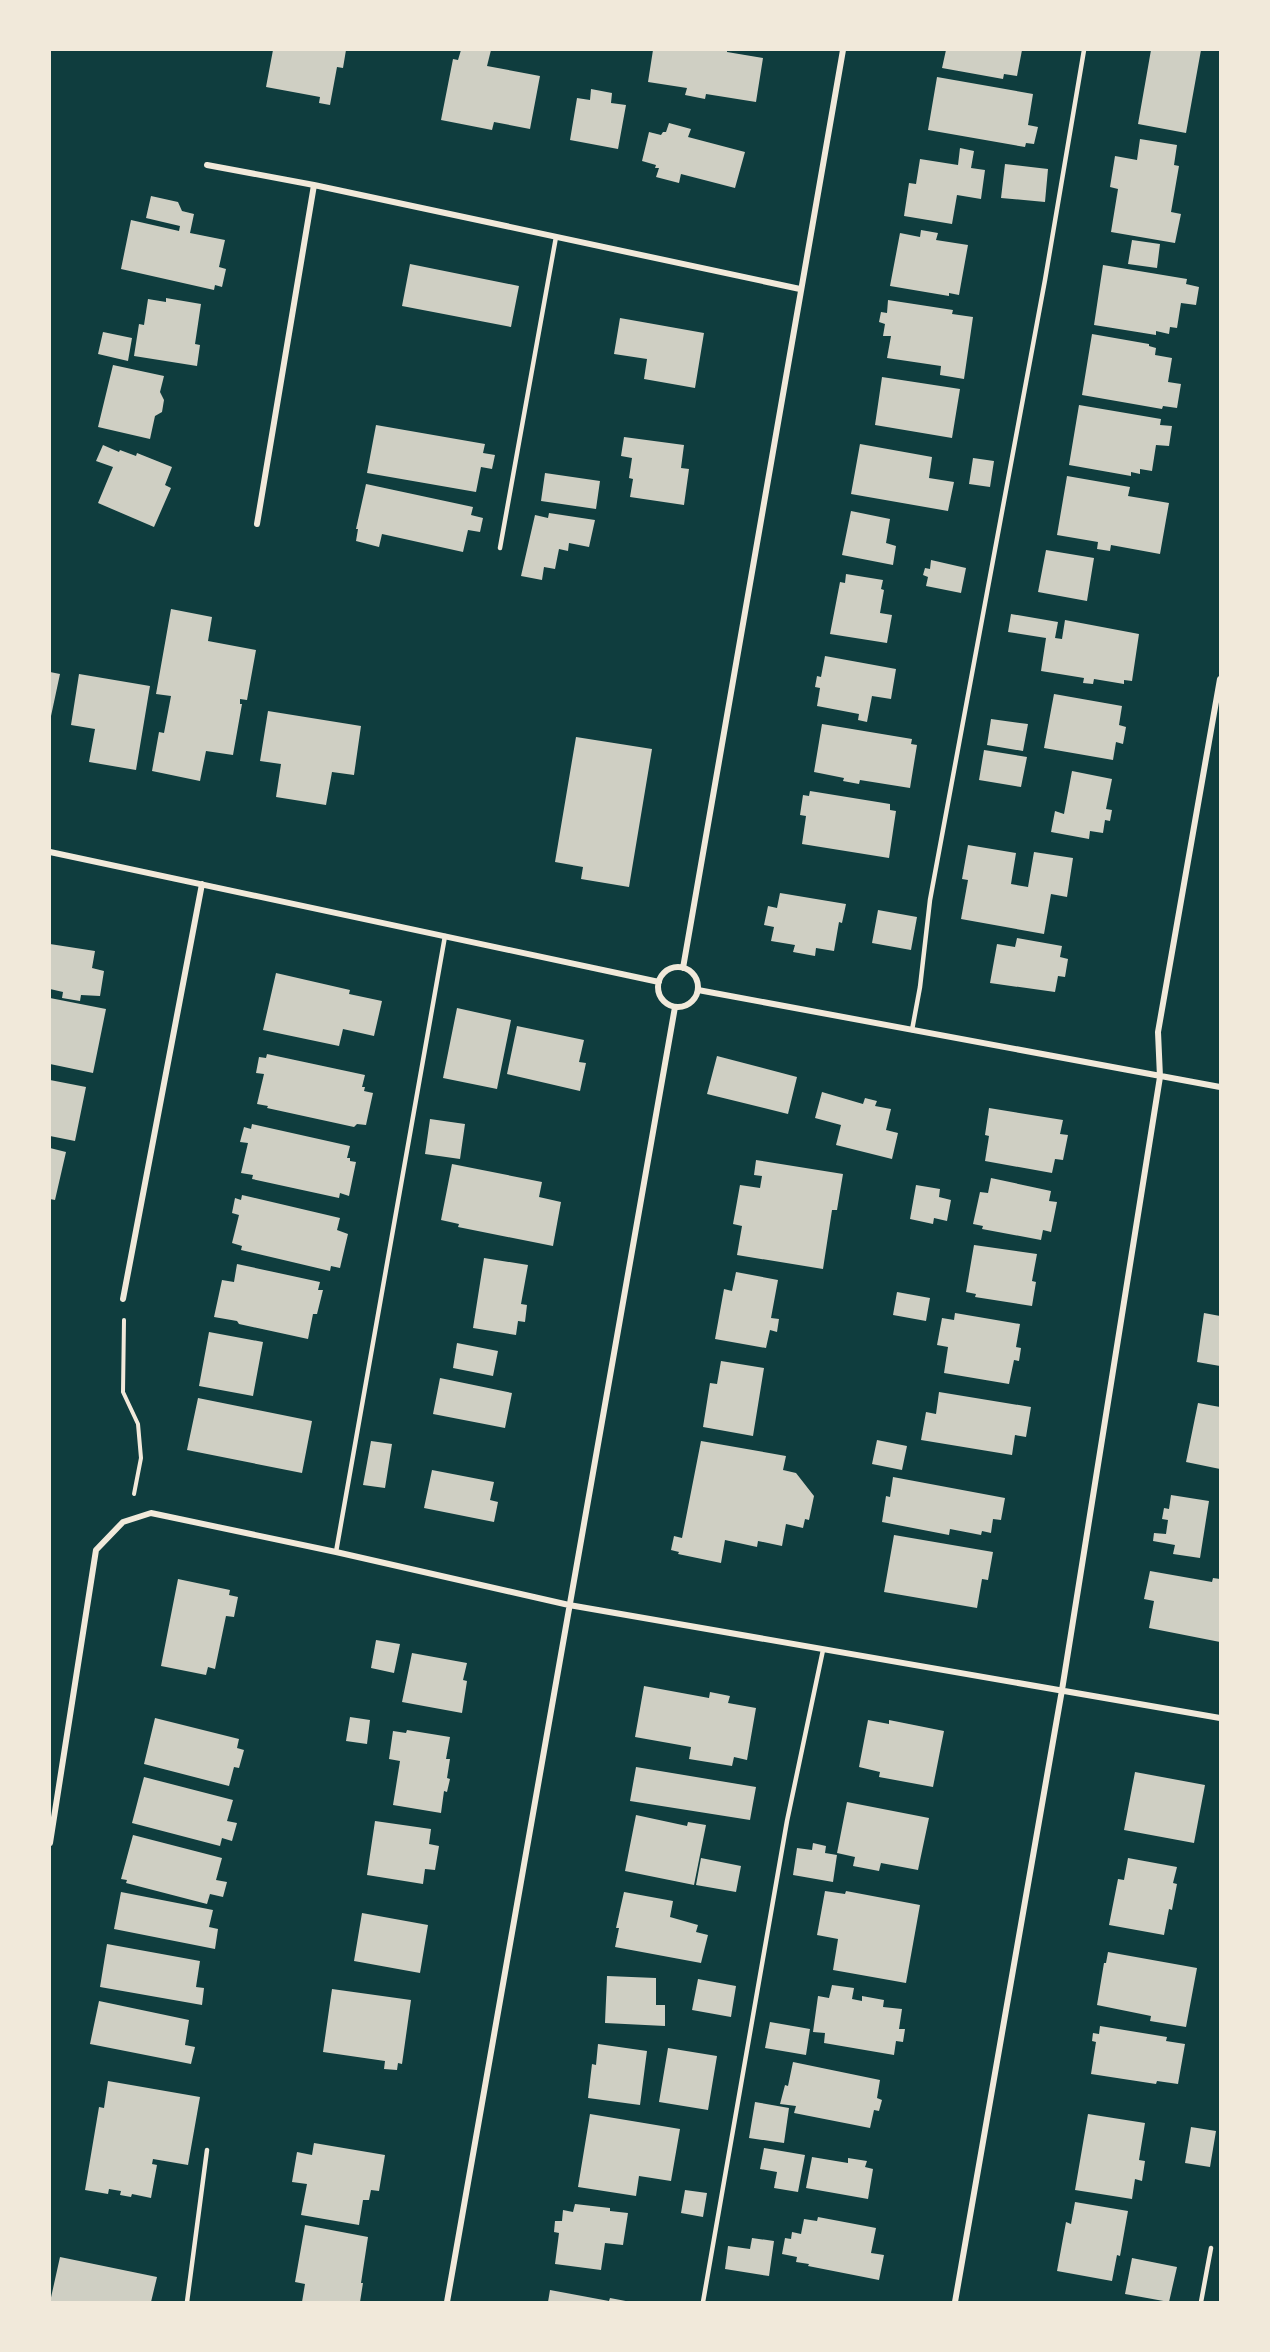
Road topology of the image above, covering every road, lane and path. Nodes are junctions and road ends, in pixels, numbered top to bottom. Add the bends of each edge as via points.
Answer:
1 (843, 50) edge
2 (1084, 50) edge
3 (207, 165) dead end
4 (314, 185) junction
5 (556, 237) junction
6 (800, 289) junction
7 (256, 524) dead end
8 (500, 548) dead end
9 (1221, 679) edge
10 (50, 852) edge
11 (202, 884) junction
12 (445, 936) junction
13 (683, 968) junction
14 (659, 982) junction
15 (698, 990) junction
16 (675, 1007) junction
17 (912, 1031) junction
18 (1160, 1077) junction
19 (1221, 1087) edge
20 (123, 1299) joint
21 (130, 1520) junction
22 (336, 1552) junction
23 (569, 1605) junction
24 (823, 1650) junction
25 (1062, 1690) junction
26 (1221, 1718) edge
27 (50, 1843) edge
28 (207, 2150) dead end
29 (1211, 2248) dead end
30 (187, 2302) edge
31 (447, 2302) edge
32 (703, 2302) edge
33 (955, 2302) edge
34 (1201, 2302) edge

1 - 6 street
2 - 17 lane via 930,900
3 - 4 street
4 - 5 street
4 - 7 street
5 - 6 street
5 - 8 lane
6 - 13 street
9 - 18 street via 1158,1032
10 - 11 street
11 - 12 street
11 - 20 street
12 - 14 street
12 - 22 lane
13 - 14 street via 668,970
13 - 15 street via 693,973
14 - 16 street via 661,998
15 - 16 street via 690,1003
15 - 17 street
16 - 23 street
17 - 18 street
18 - 19 street
18 - 25 street
20 - 21 path via 123,1392 138,1424 141,1458
21 - 22 street via 151,1513
21 - 27 street via 123,1522 96,1550
22 - 23 street
23 - 24 street
23 - 31 street
24 - 25 street
24 - 32 lane via 787,1821
25 - 26 street
25 - 33 street
28 - 30 lane
29 - 34 lane

